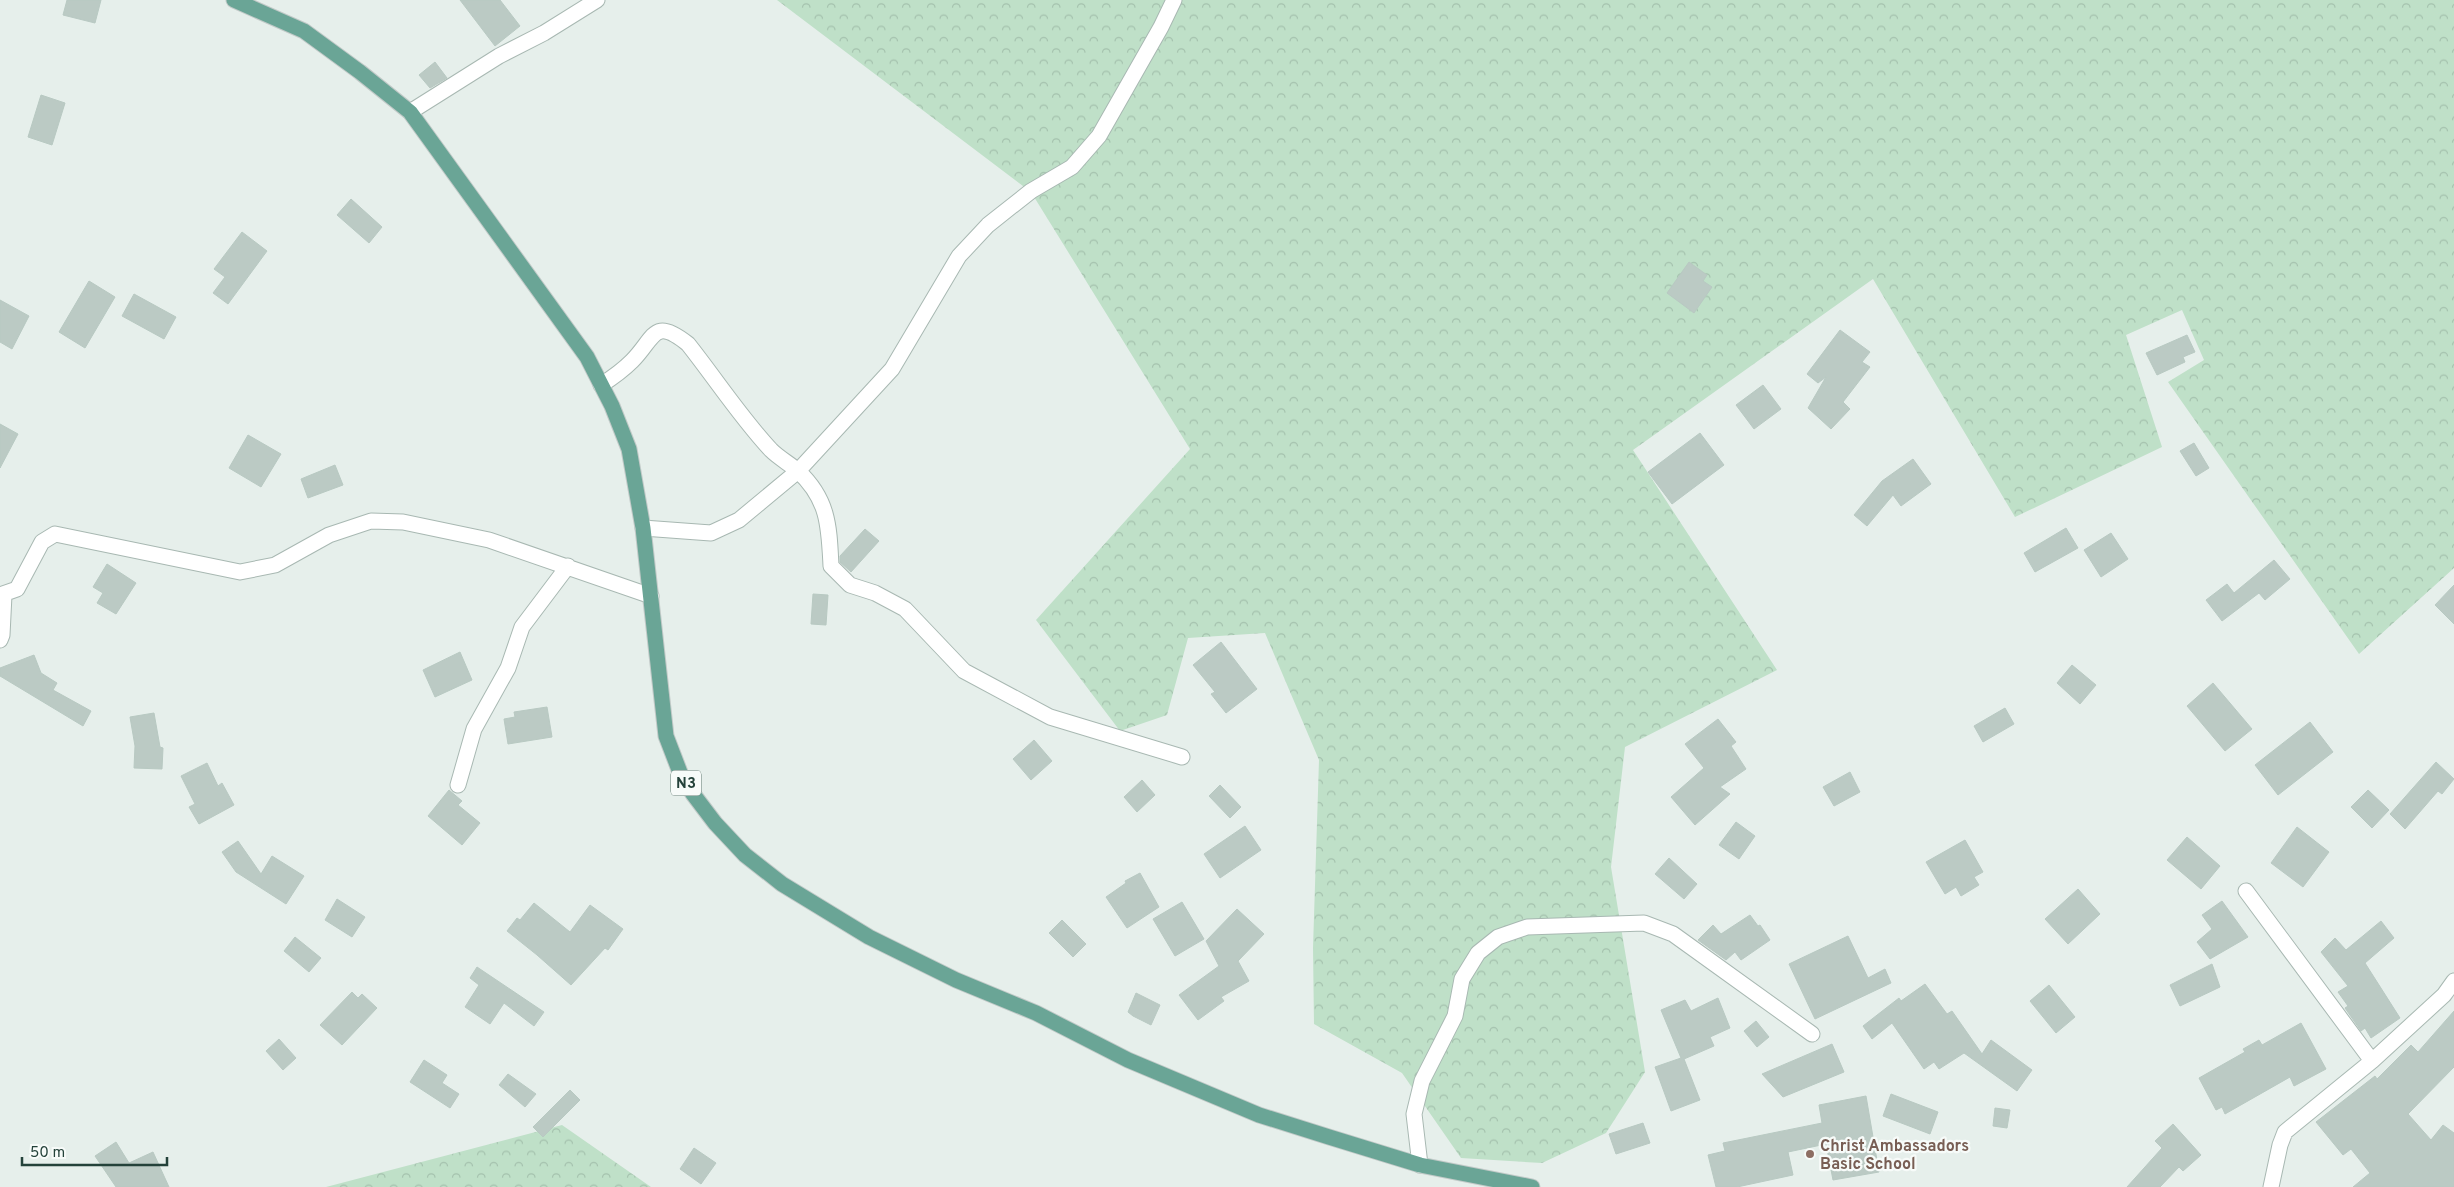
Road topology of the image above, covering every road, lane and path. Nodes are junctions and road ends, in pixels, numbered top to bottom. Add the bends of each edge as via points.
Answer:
1 (234, 0) edge
2 (597, 0) edge
3 (1174, 0) edge
4 (410, 112) junction
5 (601, 385) junction
6 (798, 471) junction
7 (643, 528) junction
8 (568, 566) junction
9 (2, 595) edge
10 (652, 596) junction
11 (0, 640) edge
12 (1182, 757) dead end
13 (458, 785) dead end
14 (2246, 891) dead end
15 (2454, 981) edge
16 (1812, 1034) dead end
17 (2372, 1060) junction
18 (1420, 1165) junction
19 (1526, 1186) edge
20 (2271, 1187) edge

1 - 4 main road, N3 via 304,31
2 - 4 street
3 - 6 street via 1099,136 1072,167 1031,191 988,225 959,256 892,369
4 - 5 main road, N3 via 587,357
5 - 6 street via 633,360 650,336 664,330 674,332 688,344 772,451
5 - 7 main road, N3 via 629,449
6 - 7 street via 739,520 711,533
6 - 12 street via 819,499 829,523 831,566 850,585 875,593 905,609 964,672 1050,717
7 - 10 main road, N3
8 - 9 street via 488,540 403,522 371,521 329,535 275,565 240,572 56,534 42,542 18,589
8 - 10 street
8 - 13 street via 522,626 508,668 474,729
9 - 11 street
10 - 18 main road, N3 via 666,736 681,775 715,823 745,855 782,884 869,937 956,980 1036,1013 1128,1060 1260,1115
14 - 17 street
15 - 17 street via 2444,995
16 - 18 street via 1672,934 1644,924 1527,927 1498,937 1478,953 1462,979 1455,1016 1422,1081 1414,1114
17 - 20 street via 2286,1132
18 - 19 main road, N3

